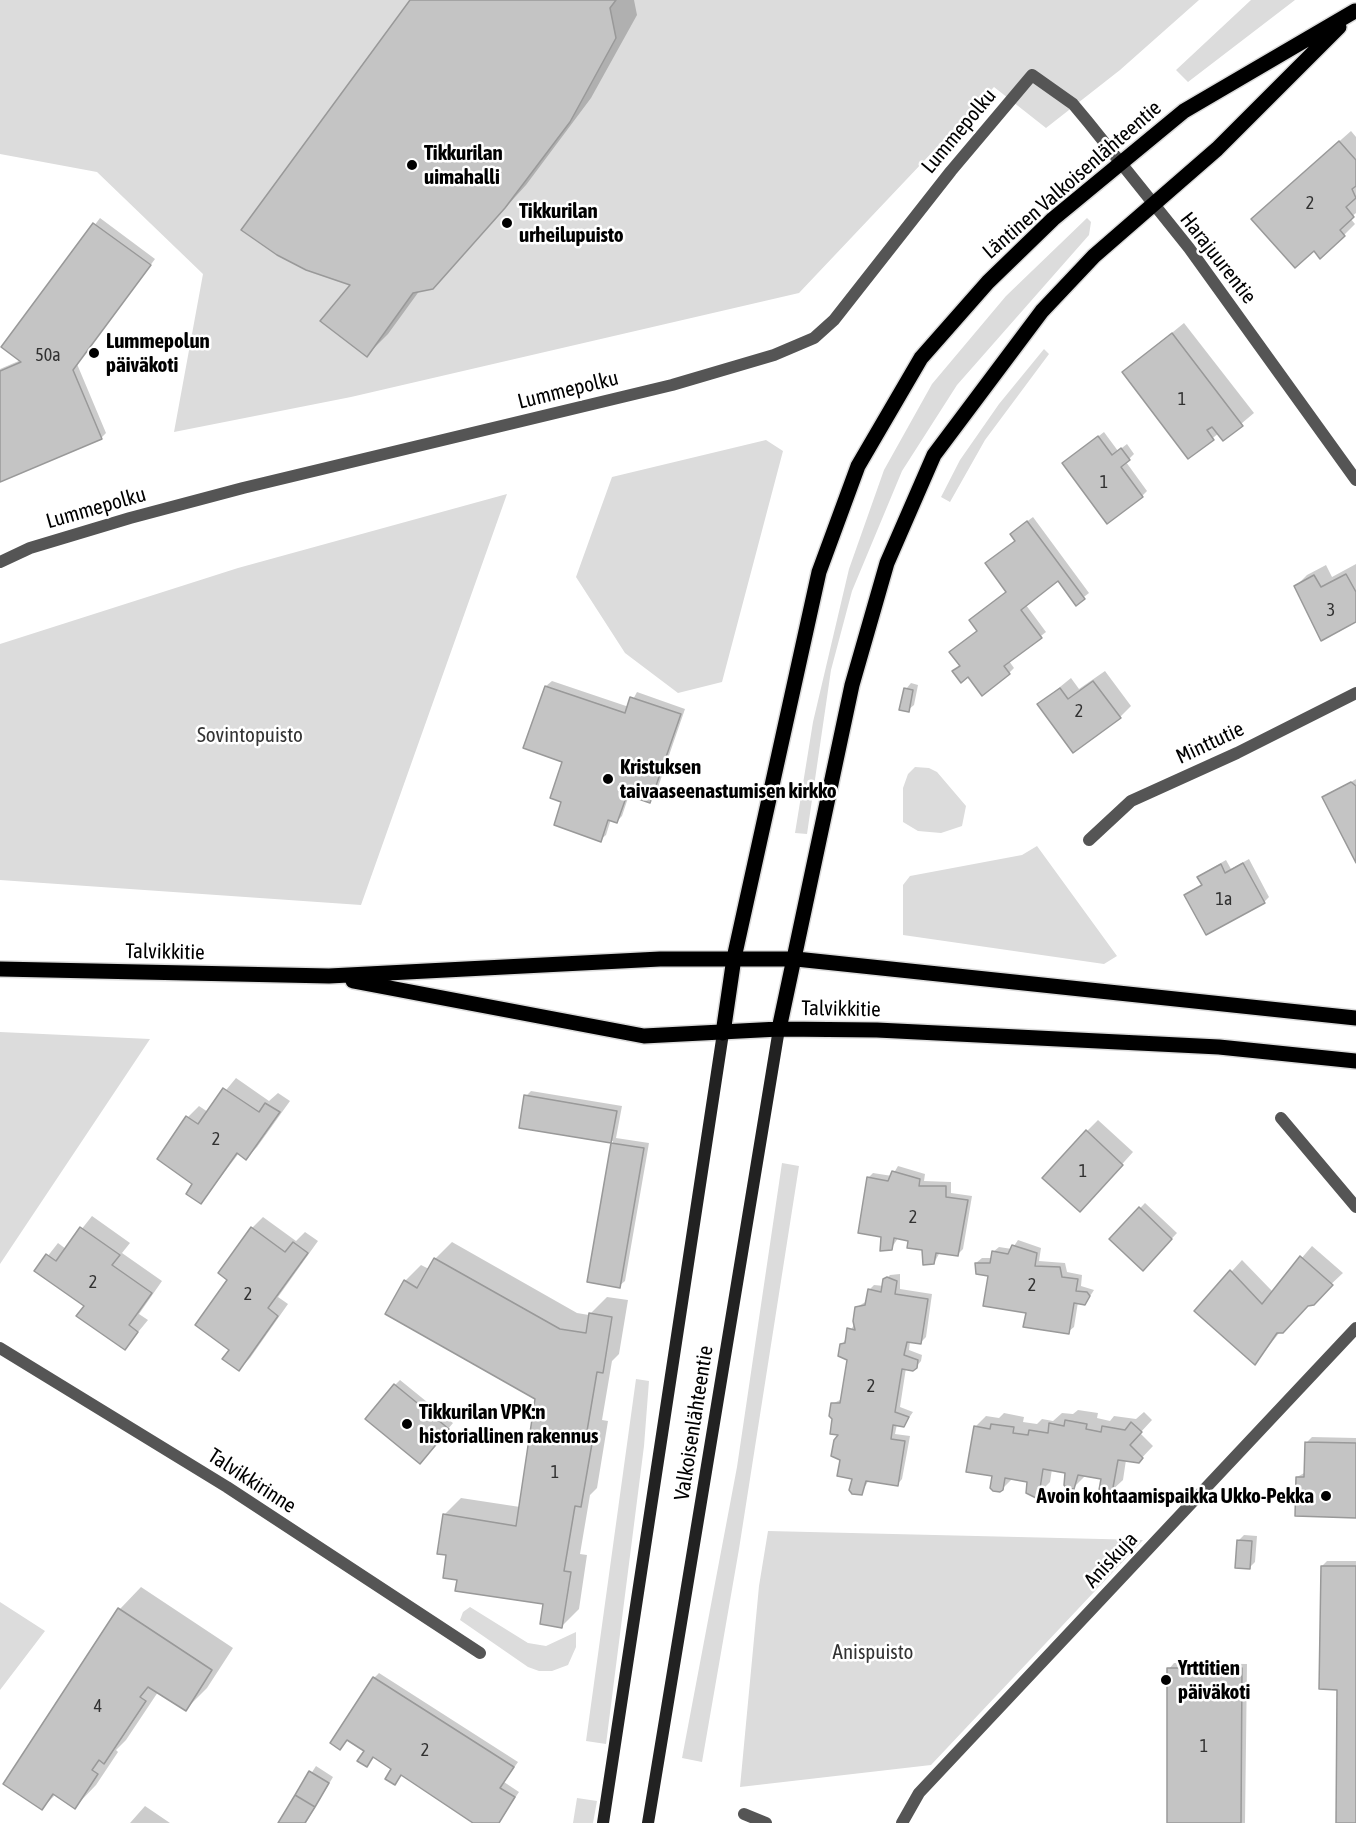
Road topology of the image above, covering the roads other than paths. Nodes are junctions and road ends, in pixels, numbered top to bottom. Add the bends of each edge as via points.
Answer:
1 (1355, 10) edge
2 (1032, 75) joint
3 (1119, 163) junction
4 (1152, 205) junction
5 (1356, 480) edge
6 (0, 562) edge
7 (1356, 693) edge
8 (1089, 840) dead end
9 (734, 958) junction
10 (796, 959) junction
11 (0, 969) edge
12 (329, 976) junction
13 (1356, 1018) edge
14 (779, 1029) junction
15 (723, 1033) junction
16 (1356, 1061) edge
17 (1281, 1118) dead end
18 (1356, 1207) edge
19 (1356, 1328) edge
20 (0, 1348) edge
21 (480, 1653) dead end
22 (744, 1814) dead end
23 (603, 1823) edge
24 (648, 1823) edge
25 (766, 1823) edge
26 (902, 1823) edge

1 - 3 main road, Läntinen Valkoisenlähteentie via 1184,111
1 - 4 main road, Läntinen Valkoisenlähteentie via 1217,149
2 - 3 street, Harajuurentie via 1073,104
2 - 6 street, Lummepolku via 834,321 814,338 774,355 672,385 130,518 30,548
3 - 4 street, Harajuurentie
3 - 9 main road, Läntinen Valkoisenlähteentie via 1053,219 945,329 921,358 858,466 819,572
4 - 5 street, Harajuurentie via 1195,257
4 - 10 main road, Läntinen Valkoisenlähteentie via 1094,256 1042,311 950,431 919,485 887,563 852,685
7 - 8 street, Minttutie via 1131,801
9 - 10 main road, Talvikkitie
9 - 12 main road, Talvikkitie
9 - 15 main road, Läntinen Valkoisenlähteentie
10 - 13 main road, Talvikkitie
10 - 14 main road, Läntinen Valkoisenlähteentie
11 - 12 main road, Talvikkitie
12 - 15 main road, Talvikkitie via 623,1033
14 - 15 main road, Talvikkitie
14 - 16 main road, Talvikkitie via 877,1030 1219,1047
14 - 24 main road, Valkoisenlähteentie
15 - 23 main road, Valkoisenlähteentie
17 - 18 street
19 - 26 street, Aniskuja via 919,1793
20 - 21 street, Talvikkirinne via 227,1487
22 - 25 street

